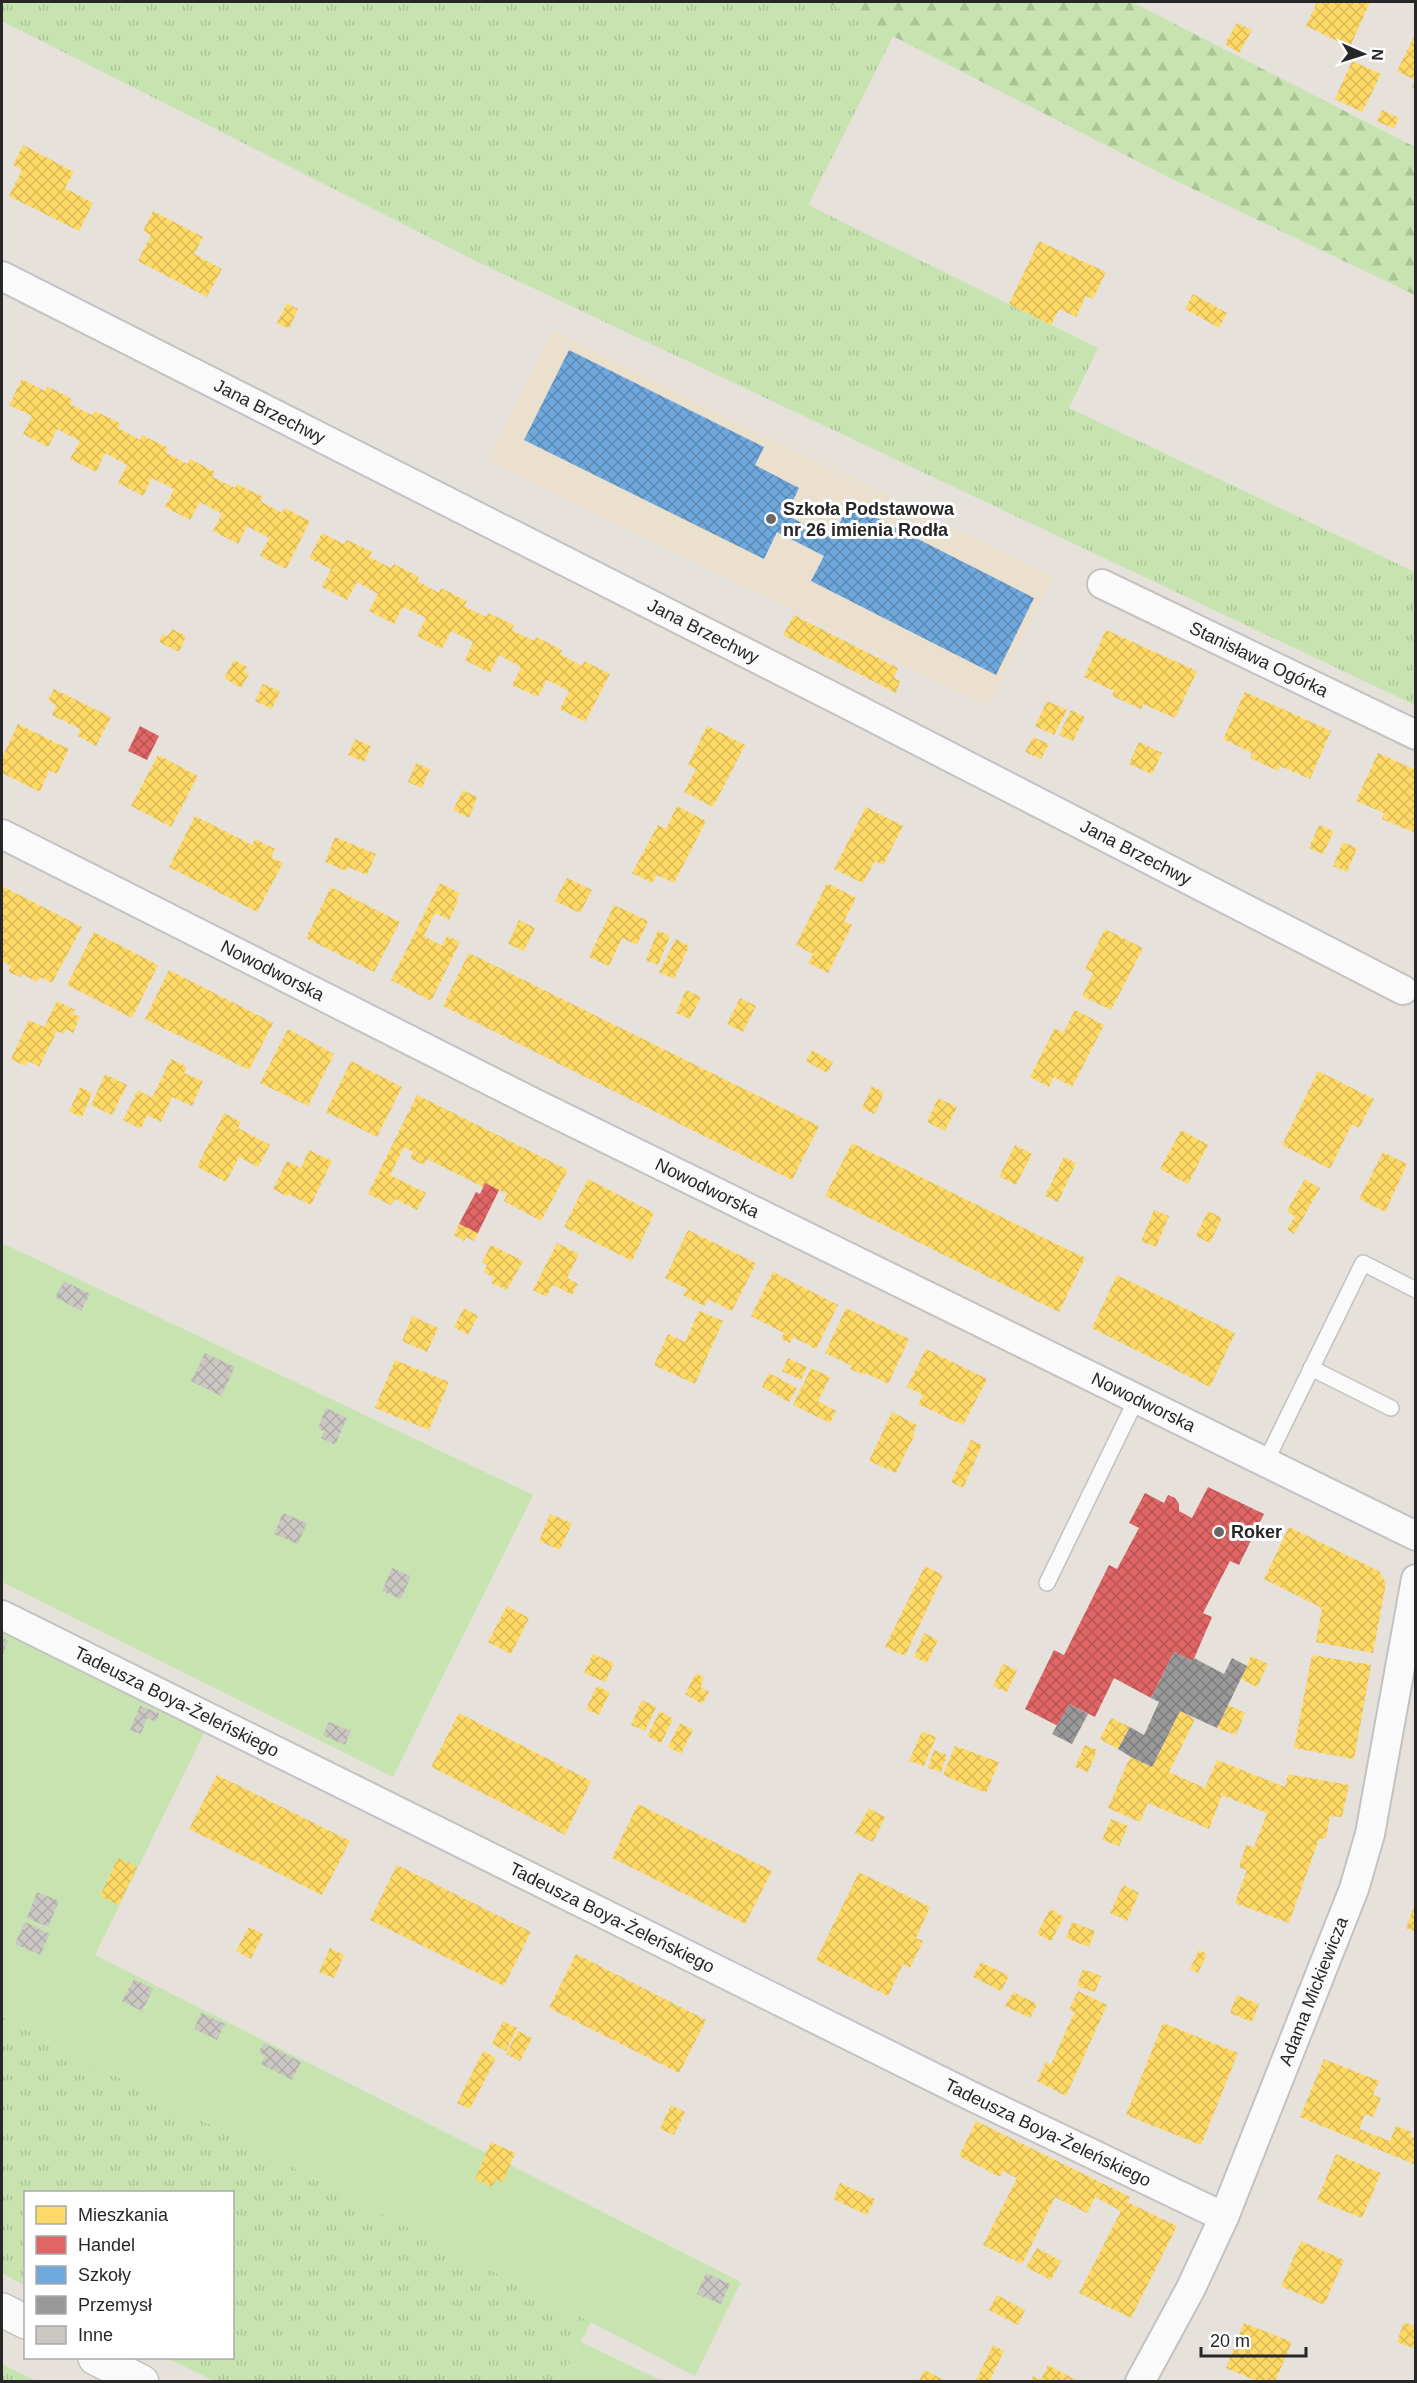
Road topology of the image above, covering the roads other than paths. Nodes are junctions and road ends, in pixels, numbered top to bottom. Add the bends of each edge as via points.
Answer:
1 (2, 276) edge
2 (1101, 584) dead end
3 (1416, 735) edge
4 (2, 834) edge
5 (1403, 990) dead end
6 (1416, 1290) edge
7 (1311, 1368) junction
8 (1136, 1400) junction
9 (1391, 1408) dead end
10 (1265, 1463) junction
11 (1416, 1536) edge
12 (1416, 1579) edge
13 (1047, 1583) dead end
14 (2, 1615) edge
15 (1224, 2217) junction
16 (2, 2310) edge
17 (24, 2321) edge
18 (97, 2359) edge
19 (142, 2382) edge
20 (1140, 2382) edge

1 - 5 street, Jana Brzechwy
2 - 3 street, Stanisława Ogórka
4 - 8 street, Nowodworska via 536,1104
6 - 7 lane via 1363,1263
7 - 9 lane
7 - 10 lane
8 - 10 street, Nowodworska
8 - 13 lane
10 - 11 street, Nowodworska
12 - 15 street, Adama Mickiewicza via 1370,1834 1354,1889
14 - 15 street, Tadeusza Boya-Żeleńskiego via 971,2096
15 - 20 street, Adama Mickiewicza
16 - 17 main road
18 - 19 main road

